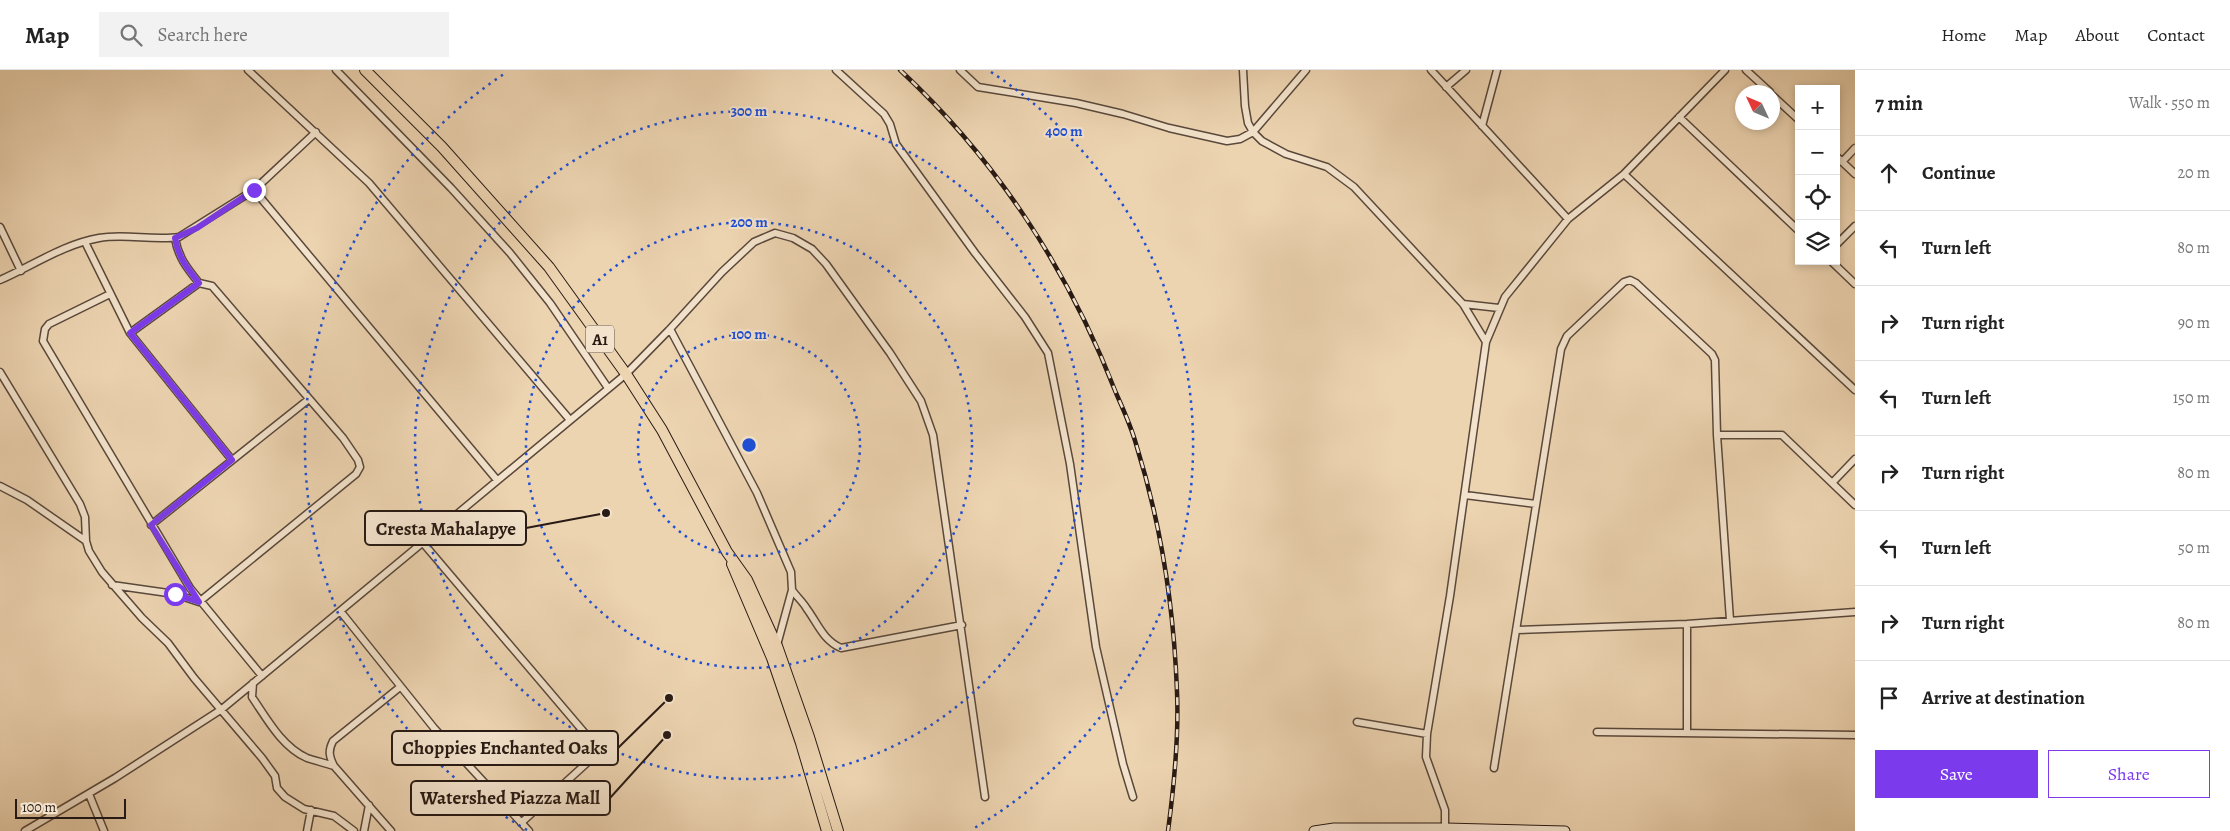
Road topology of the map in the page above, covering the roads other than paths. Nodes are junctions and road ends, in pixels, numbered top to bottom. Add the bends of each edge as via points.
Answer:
1 (248, 70) edge
2 (336, 70) edge
3 (365, 70) edge
4 (836, 70) edge
5 (960, 70) edge
6 (1243, 70) edge
7 (1306, 70) edge
8 (1431, 70) edge
9 (1466, 70) edge
10 (1497, 70) edge
11 (1725, 70) edge
12 (1746, 70) edge
13 (1762, 85) edge
14 (1446, 87) junction
15 (1780, 102) edge
16 (1795, 116) edge
17 (1679, 117) junction
18 (1482, 126) junction
19 (316, 132) junction
20 (1253, 132) junction
21 (1855, 148) edge
22 (1842, 162) joint
23 (1624, 174) junction
24 (1855, 174) edge
25 (254, 190) junction
26 (1568, 219) junction
27 (1855, 226) edge
28 (1795, 227) edge
29 (0, 228) edge
30 (175, 238) junction
31 (1840, 241) edge
32 (84, 242) junction
33 (1835, 265) edge
34 (21, 271) junction
35 (0, 280) edge
36 (199, 283) junction
37 (1855, 284) edge
38 (110, 294) junction
39 (1463, 304) junction
40 (1499, 308) junction
41 (670, 329) junction
42 (130, 333) junction
43 (1486, 342) junction
44 (0, 372) edge
45 (626, 374) junction
46 (608, 388) junction
47 (1855, 390) edge
48 (309, 400) junction
49 (570, 420) junction
50 (1718, 435) junction
51 (1855, 459) edge
52 (232, 460) junction
53 (497, 480) junction
54 (1832, 483) junction
55 (0, 486) edge
56 (1465, 495) junction
57 (1536, 504) junction
58 (1855, 505) edge
59 (151, 525) junction
60 (86, 541) junction
61 (423, 543) junction
62 (728, 552) junction
63 (112, 585) junction
64 (792, 590) junction
65 (199, 602) junction
66 (341, 612) junction
67 (1855, 612) edge
68 (1730, 620) junction
69 (1687, 624) junction
70 (962, 625) junction
71 (1516, 630) junction
72 (777, 646) junction
73 (772, 658) junction
74 (262, 676) junction
75 (253, 682) junction
76 (400, 687) junction
77 (222, 709) junction
78 (1357, 722) dead end
79 (1598, 732) dead end
80 (1427, 734) junction
81 (1687, 734) junction
82 (1855, 735) edge
83 (334, 766) junction
84 (1494, 768) dead end
85 (89, 794) junction
86 (985, 797) dead end
87 (1133, 797) dead end
88 (369, 806) junction
89 (311, 810) junction
90 (521, 823) junction
91 (1445, 829) edge
92 (26, 831) edge
93 (104, 831) edge
94 (307, 831) edge
95 (354, 831) edge
96 (364, 831) edge
97 (390, 831) edge
98 (529, 831) edge
99 (827, 831) edge
100 (838, 831) edge
101 (1314, 831) edge
102 (1564, 831) edge

1 - 19 street
2 - 46 street via 510,253 550,303
3 - 45 highway, A1 via 442,147 549,267
4 - 87 street via 884,114 896,144 1025,317 1048,353 1070,464 1096,647
5 - 20 street via 978,87 1076,103 1197,135 1227,141
6 - 20 street via 1245,106
7 - 20 street
8 - 14 street
9 - 14 street
10 - 18 street
11 - 17 street
12 - 13 street
14 - 18 street
15 - 16 street
17 - 23 street
17 - 28 street
18 - 26 street
19 - 25 street
19 - 49 street via 369,183
20 - 39 street via 1286,154 1327,166 1354,187
21 - 22 street
22 - 24 street
23 - 26 street
23 - 47 street
25 - 30 street via 197,228
25 - 53 street
26 - 40 street via 1504,297
27 - 31 street
29 - 34 street
30 - 32 street via 115,236
30 - 36 street via 177,252
32 - 34 street
32 - 38 street
33 - 37 street
34 - 35 street
36 - 42 street
36 - 48 street via 212,286 219,292
38 - 42 street
38 - 59 street via 49,324 42,338
39 - 40 street
39 - 43 street
40 - 43 street
41 - 45 street
41 - 64 street via 757,493 791,572
41 - 70 street via 754,242 775,233 812,249 826,264 921,401 934,435
42 - 52 street
43 - 56 street
44 - 60 street via 80,504 85,517
45 - 46 street
45 - 62 highway, A1 via 662,430
46 - 49 street
48 - 52 street
48 - 65 street via 351,449 360,467 356,474
49 - 53 street
50 - 54 street via 1782,435
50 - 57 street via 1716,368 1712,354 1636,283 1624,282 1563,342
50 - 68 street
51 - 54 street
52 - 59 street
53 - 61 street
54 - 58 street
55 - 60 street
56 - 57 street
56 - 80 street
57 - 71 street
59 - 65 street
60 - 63 street via 89,551
61 - 66 street
61 - 90 street via 594,744 595,752 589,761
62 - 72 highway, A1 via 752,591
62 - 73 highway, A1 via 738,583
63 - 65 street via 175,594
63 - 77 street via 168,643
64 - 70 street via 822,633 841,648
64 - 72 street
65 - 74 street
66 - 74 street
66 - 76 street
67 - 68 street
68 - 69 street
69 - 71 street
69 - 81 street
70 - 86 street
71 - 84 street
72 - 73 street
72 - 100 highway, A1
73 - 99 highway, A1
74 - 75 street
75 - 77 street
75 - 83 street via 252,697 276,732 307,758
76 - 83 street via 333,741 329,757
76 - 90 street
77 - 85 street
77 - 89 street via 275,776 285,798
78 - 80 street
79 - 81 street
80 - 91 street via 1426,757 1445,810
81 - 82 street
83 - 88 street
85 - 92 street
85 - 93 street
88 - 96 street
88 - 97 street
89 - 94 street
89 - 95 street via 334,816
90 - 98 street
91 - 101 main road via 1334,828
91 - 102 main road

